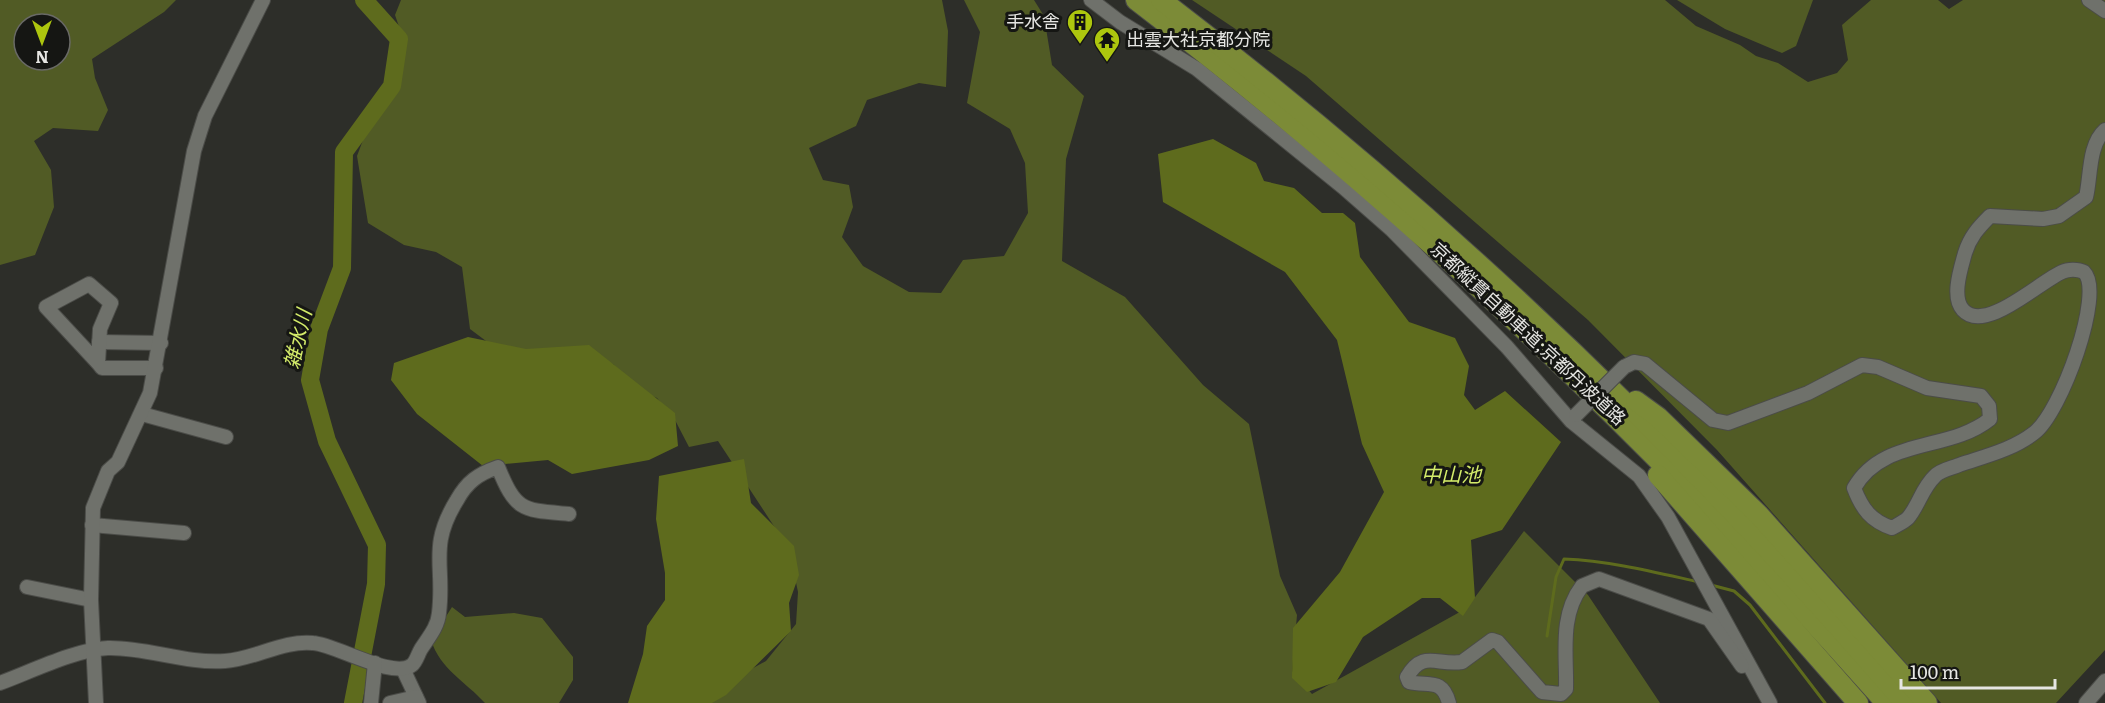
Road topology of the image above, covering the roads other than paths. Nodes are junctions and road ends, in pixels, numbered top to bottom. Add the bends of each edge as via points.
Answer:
1 (263, 0) edge
2 (1091, 0) edge
3 (1137, 0) edge
4 (1161, 0) edge
5 (2089, 0) edge
6 (2105, 11) edge
7 (2105, 130) edge
8 (1483, 289) junction
9 (99, 342) junction
10 (161, 343) junction
11 (98, 363) junction
12 (156, 368) junction
13 (1589, 368) junction
14 (142, 414) junction
15 (1573, 418) junction
16 (226, 437) dead end
17 (569, 514) dead end
18 (92, 525) junction
19 (184, 533) dead end
20 (27, 588) dead end
21 (91, 600) junction
22 (92, 650) junction
23 (375, 663) junction
24 (404, 669) junction
25 (1752, 672) junction
26 (2105, 681) edge
27 (0, 682) edge
28 (418, 700) edge
29 (1893, 700) edge
30 (96, 703) edge
31 (371, 703) edge
32 (390, 703) edge
33 (1449, 703) edge
34 (1770, 703) edge
35 (1858, 703) edge
36 (1927, 703) edge
37 (2086, 703) edge

1 - 10 street via 202,125 194,151
2 - 15 street via 1197,69 1343,187 1392,230
3 - 8 highway, 京都縦貫自動車道;京都丹波道路 via 1345,167
4 - 13 highway, 京都縦貫自動車道;京都丹波道路 via 1355,155
5 - 6 street
7 - 15 street, bridge via 2093,154 2086,197 2059,216 1990,216 1970,238 1962,266 1960,307 1968,315 1981,318 2064,270 2092,276 2100,288 2100,308 2084,361 2064,399 2049,420 2013,447 1936,474 1907,518 1893,528 1878,523 1861,507 1854,488 1861,475 1887,456 1974,432 1990,419 1989,406 1981,396 1927,388 1878,367 1862,365 1808,393 1728,423 1713,420 1645,364 1634,362 1624,367
8 - 29 highway, 京都縦貫自動車道;京都丹波道路 via 1687,487
8 - 35 highway via 1630,443
9 - 10 street
9 - 11 street
9 - 11 street via 111,303 89,284 46,307
10 - 12 street
11 - 12 street via 102,368
12 - 14 street
13 - 29 highway, 京都縦貫自動車道;京都丹波道路 via 1713,492
13 - 36 highway via 1658,417 1760,515
14 - 16 street
14 - 18 street via 118,462 108,471 93,508
15 - 25 street via 1639,476 1668,517
17 - 24 street via 528,510 509,496 498,467 478,474 463,489 441,528 439,615 413,664
18 - 19 street
18 - 21 street
20 - 21 street
21 - 22 street
22 - 23 street via 109,648 222,661 307,642
22 - 27 street
22 - 30 street
23 - 24 street
23 - 31 street
24 - 28 street
25 - 33 street via 1739,664 1709,620 1599,579 1582,586 1568,618 1564,641 1566,689 1561,694 1542,692 1492,640 1462,662 1430,660 1410,671 1409,682 1436,685 1444,690
25 - 34 street
26 - 37 street
28 - 32 street

